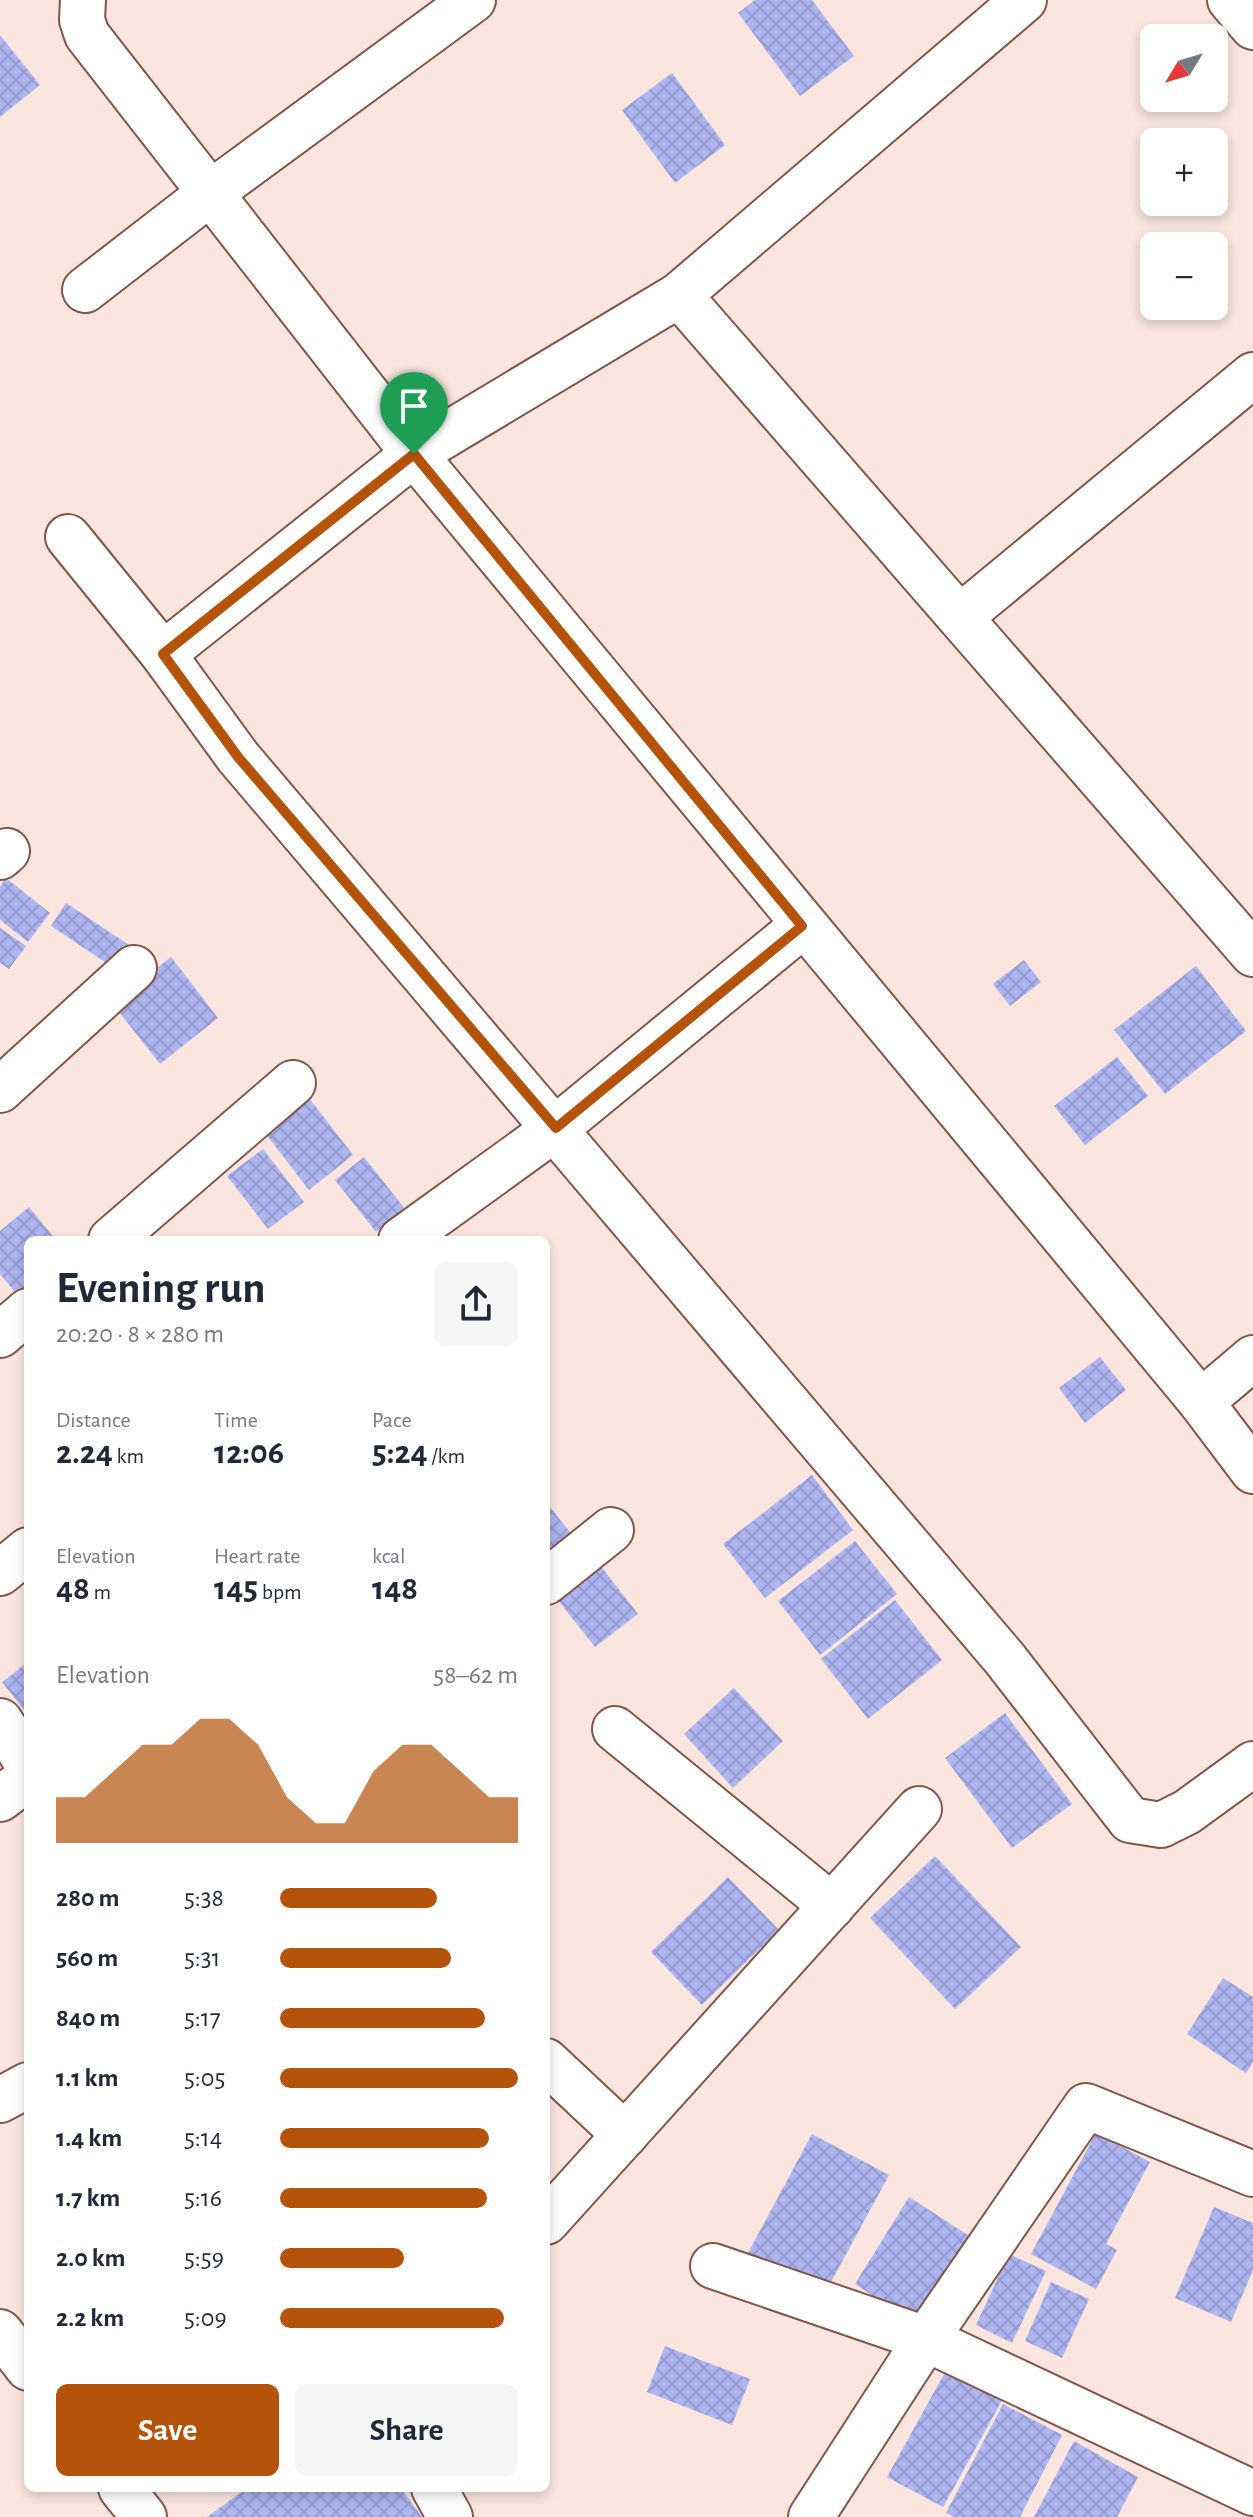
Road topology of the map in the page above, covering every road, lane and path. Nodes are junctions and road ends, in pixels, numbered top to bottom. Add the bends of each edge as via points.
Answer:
1 (83, 0) edge
2 (473, 0) edge
3 (1024, 0) edge
4 (1230, 0) edge
5 (1253, 27) edge
6 (209, 194) junction
7 (85, 290) dead end
8 (679, 295) junction
9 (1253, 375) edge
10 (414, 454) junction
11 (68, 537) dead end
12 (960, 617) junction
13 (163, 654) junction
14 (802, 926) junction
15 (1253, 954) edge
16 (134, 968) dead end
17 (293, 1083) dead end
18 (0, 1090) edge
19 (556, 1128) junction
20 (116, 1236) edge
21 (407, 1236) edge
22 (24, 1314) edge
23 (0, 1335) edge
24 (1253, 1358) edge
25 (1201, 1402) junction
26 (1253, 1471) edge
27 (611, 1530) dead end
28 (24, 1553) edge
29 (0, 1573) edge
30 (550, 1579) edge
31 (0, 1721) edge
32 (615, 1729) dead end
33 (24, 1758) edge
34 (1253, 1764) edge
35 (24, 1781) edge
36 (0, 1799) edge
37 (919, 1809) dead end
38 (832, 1906) junction
39 (550, 2065) edge
40 (24, 2087) edge
41 (0, 2100) edge
42 (625, 2135) junction
43 (1253, 2174) edge
44 (550, 2218) edge
45 (713, 2266) dead end
46 (0, 2332) edge
47 (926, 2339) junction
48 (24, 2363) edge
49 (124, 2492) edge
50 (436, 2492) edge
51 (1253, 2493) edge
52 (144, 2517) edge
53 (450, 2517) edge
54 (811, 2517) edge

1 - 6 street via 87,35
2 - 6 street
3 - 8 street
4 - 5 street
6 - 7 street
6 - 10 street
8 - 10 street
8 - 12 street
9 - 12 street
10 - 13 street
10 - 14 street
11 - 13 street
12 - 15 street
13 - 19 street via 238,757
14 - 19 street
14 - 25 street
16 - 18 street
17 - 20 street
19 - 21 street
19 - 34 street via 1005,1659 1130,1820 1161,1825
22 - 23 street
24 - 25 street
25 - 26 street
27 - 30 street
28 - 29 street
31 - 33 street
32 - 38 street
35 - 36 street
37 - 38 street
38 - 42 street
39 - 42 street
40 - 41 street
42 - 44 street
43 - 47 street via 1086,2106
45 - 47 street
46 - 48 street
47 - 51 street
47 - 54 street
49 - 52 street
50 - 53 street

